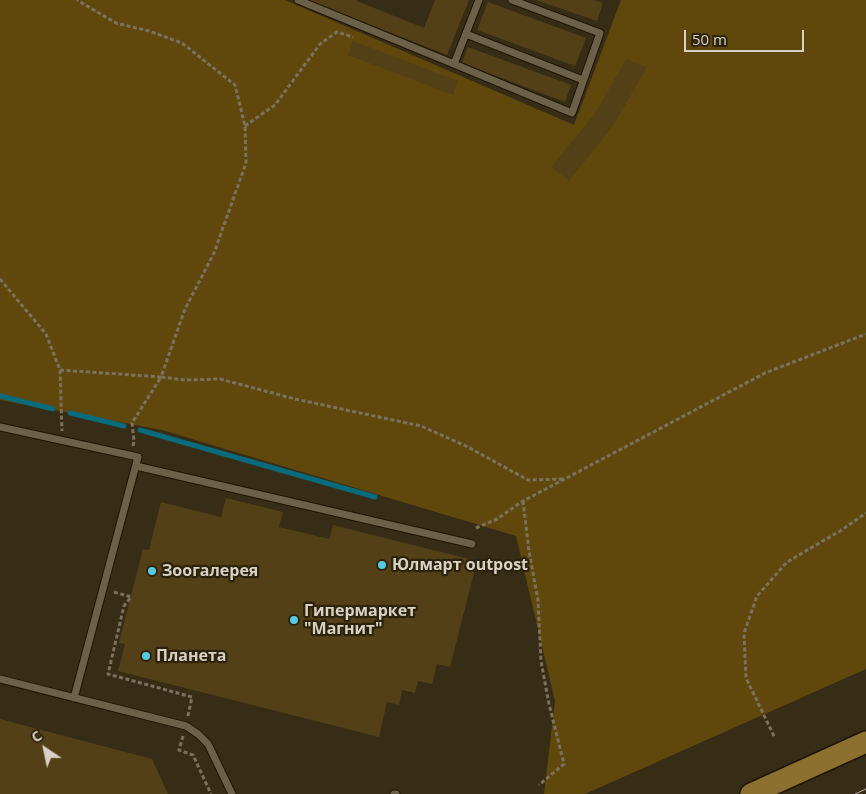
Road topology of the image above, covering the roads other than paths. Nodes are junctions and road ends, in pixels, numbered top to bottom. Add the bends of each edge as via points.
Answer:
1 (298, 0) edge
2 (479, 0) edge
3 (512, 0) edge
4 (466, 34) junction
5 (454, 64) junction
6 (583, 80) junction
7 (0, 427) edge
8 (136, 466) junction
9 (472, 544) dead end
10 (0, 679) edge
11 (74, 698) junction
12 (866, 742) edge
13 (232, 794) edge
14 (751, 794) edge

1 - 5 lane
2 - 4 lane
3 - 6 lane via 600,33
4 - 5 lane
4 - 6 lane
5 - 6 lane via 572,112
7 - 8 lane via 138,457
8 - 9 lane
8 - 11 lane
10 - 11 lane
11 - 13 lane via 186,726 208,744
12 - 14 main road

